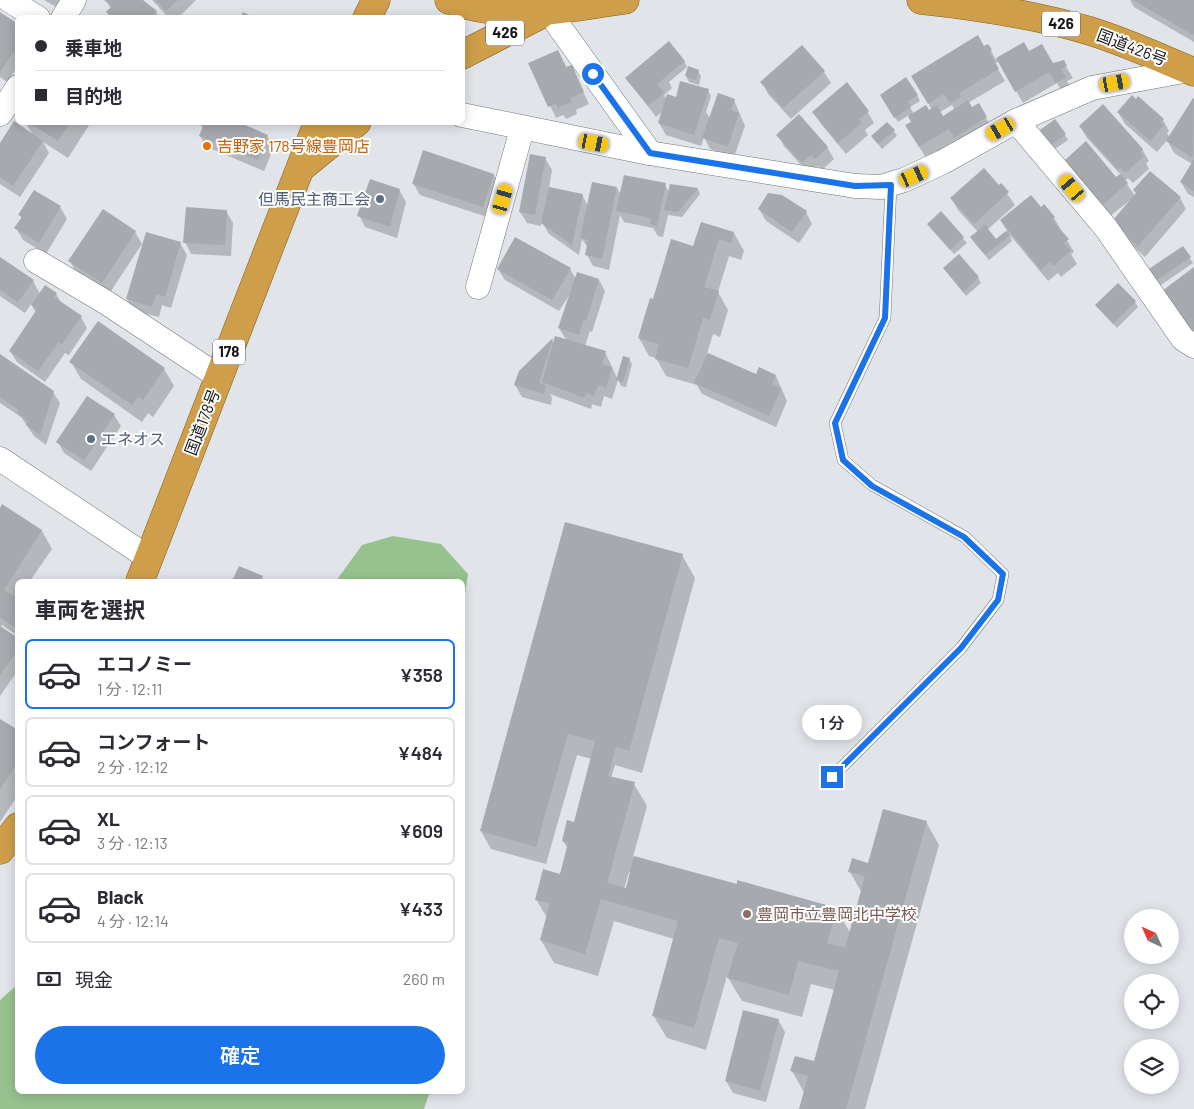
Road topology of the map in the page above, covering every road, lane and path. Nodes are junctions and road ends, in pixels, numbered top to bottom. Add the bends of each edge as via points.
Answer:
1 (9, 0) edge
2 (74, 0) edge
3 (376, 0) edge
4 (449, 0) edge
5 (625, 0) edge
6 (921, 0) edge
7 (548, 11) junction
8 (33, 15) edge
9 (65, 15) edge
10 (368, 15) edge
11 (465, 53) edge
12 (1192, 71) edge
13 (15, 92) edge
14 (0, 114) edge
15 (465, 116) edge
16 (1016, 121) junction
17 (317, 125) edge
18 (352, 125) edge
19 (522, 129) junction
20 (650, 153) junction
21 (298, 170) junction
22 (891, 185) junction
23 (36, 261) dead end
24 (478, 287) dead end
25 (1194, 346) edge
26 (219, 377) junction
27 (0, 459) edge
28 (145, 570) edge
29 (832, 777) dead end

1 - 8 street
2 - 9 street
3 - 10 highway
4 - 7 highway, 426 via 508,14
5 - 7 highway, 426
6 - 12 highway, 国道426号 / 426 via 1044,14
7 - 11 highway, 426
7 - 20 street
12 - 16 street via 1092,88
13 - 14 street
15 - 19 street
16 - 22 street via 930,169
16 - 25 street via 1106,228 1183,338
17 - 21 highway, 国道178号 / 178
18 - 21 highway
19 - 20 street
19 - 24 street
20 - 22 street via 855,186
21 - 26 highway, 国道178号 / 178
22 - 29 lane via 885,318 835,423 843,460 872,486 964,537 1003,574 998,600 961,648
23 - 26 street
26 - 28 highway, 国道178号 / 178
27 - 28 street

